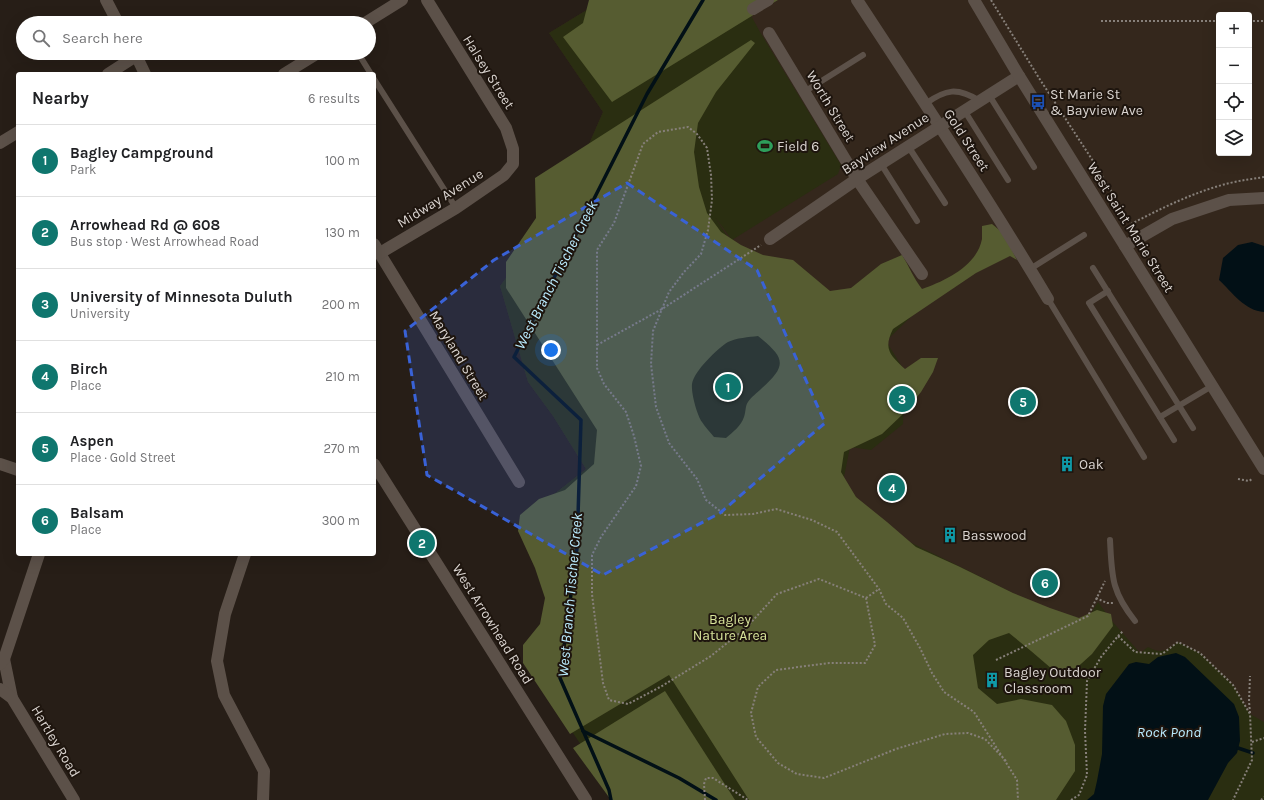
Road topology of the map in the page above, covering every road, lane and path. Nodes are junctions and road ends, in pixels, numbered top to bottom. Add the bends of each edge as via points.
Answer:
1 (106, 0) edge
2 (402, 0) edge
3 (427, 0) edge
4 (768, 0) edge
5 (857, 0) edge
6 (974, 0) edge
7 (991, 0) edge
8 (753, 9) dead end
9 (114, 16) edge
10 (376, 16) edge
11 (1112, 17) dead end
12 (1142, 17) dead end
13 (1172, 17) dead end
14 (1202, 17) dead end
15 (1262, 17) dead end
16 (1101, 21) dead end
17 (1112, 21) junction
18 (1142, 21) junction
19 (1172, 21) junction
20 (1202, 21) junction
21 (1216, 21) edge
22 (1252, 21) edge
23 (1263, 21) edge
24 (769, 33) dead end
25 (863, 55) dead end
26 (128, 60) edge
27 (139, 60) edge
28 (307, 60) edge
29 (362, 60) edge
30 (111, 72) edge
31 (144, 72) edge
32 (287, 72) edge
33 (370, 72) edge
34 (1019, 76) junction
35 (376, 82) edge
36 (804, 92) junction
37 (984, 98) junction
38 (925, 104) junction
39 (964, 110) junction
40 (940, 126) junction
41 (16, 133) edge
42 (0, 143) edge
43 (908, 146) junction
44 (513, 164) joint
45 (880, 164) junction
46 (1034, 167) dead end
47 (1264, 177) edge
48 (857, 179) junction
49 (1008, 180) dead end
50 (1264, 198) edge
51 (945, 203) dead end
52 (456, 208) junction
53 (917, 221) dead end
54 (1131, 224) junction
55 (1084, 235) dead end
56 (1139, 238) junction
57 (770, 239) joint
58 (1126, 246) junction
59 (377, 249) edge
60 (1148, 259) dead end
61 (1093, 268) dead end
62 (1030, 269) junction
63 (922, 274) dead end
64 (1108, 291) junction
65 (1048, 299) joint
66 (662, 309) junction
67 (597, 344) junction
68 (1212, 386) junction
69 (1179, 405) junction
70 (1160, 417) junction
71 (1193, 428) dead end
72 (1174, 440) dead end
73 (1144, 457) dead end
74 (0, 464) edge
75 (376, 467) edge
76 (16, 469) edge
77 (1264, 470) edge
78 (1252, 478) dead end
79 (1238, 479) dead end
80 (519, 482) dead end
81 (1110, 540) dead end
82 (38, 556) edge
83 (243, 556) edge
84 (1105, 576) dead end
85 (879, 588) junction
86 (866, 598) junction
87 (1096, 598) junction
88 (1113, 603) dead end
89 (1134, 621) dead end
90 (1123, 631) dead end
91 (1118, 636) junction
92 (996, 660) dead end
93 (2, 662) edge
94 (1250, 676) dead end
95 (0, 689) edge
96 (12, 698) junction
97 (1250, 714) junction
98 (1264, 738) edge
99 (1252, 742) junction
100 (1006, 761) junction
101 (1264, 797) edge
102 (74, 800) edge
103 (263, 800) edge
104 (586, 800) edge
105 (705, 800) edge
106 (748, 800) edge
107 (1018, 800) edge
108 (1071, 800) edge
109 (1233, 800) edge
110 (1260, 800) edge

1 - 9 street
2 - 10 street
3 - 44 street, Halsey Street via 506,128 513,149
4 - 8 street
5 - 38 street, Gold Street
6 - 34 street, West Saint Marie Street
7 - 54 path
11 - 17 path
12 - 18 path
13 - 19 path
14 - 20 path
15 - 23 path
16 - 17 path
17 - 18 path
18 - 19 path
19 - 20 path
20 - 21 path
22 - 23 path
24 - 36 street, Worth Street
25 - 36 lane
26 - 30 street
27 - 31 street
28 - 32 street
29 - 33 lane
34 - 37 street, Bayview Avenue
34 - 58 street, West Saint Marie Street
35 - 52 lane
36 - 48 street, Worth Street
37 - 38 lane via 956,91 946,92
37 - 39 street, Bayview Avenue
37 - 46 lane
38 - 40 street, Gold Street
39 - 40 street, Bayview Avenue
39 - 49 lane
40 - 43 street, Bayview Avenue
40 - 62 street, Gold Street
41 - 42 street
43 - 45 street, Bayview Avenue
43 - 51 lane
44 - 52 street, Midway Avenue via 504,175
45 - 48 street, Bayview Avenue
45 - 53 lane
47 - 54 path via 1203,191
48 - 57 street, Bayview Avenue
48 - 63 street, Worth Street
50 - 56 street via 1229,200 1172,219
52 - 59 street, Midway Avenue
54 - 56 path
55 - 62 lane
56 - 58 street
56 - 60 path
57 - 66 path
58 - 68 street, West Saint Marie Street
59 - 80 street, Maryland Street
61 - 64 lane
62 - 65 street, Gold Street
64 - 69 lane
64 - 70 lane via 1089,303
65 - 73 lane
66 - 67 path
66 - 67 path via 669,292 701,254 708,230 712,200 706,148 697,134 688,127 658,132 644,144 614,223 597,250
66 - 85 path via 653,331 651,364 656,407 669,442 697,479 706,500 725,515 753,514 776,509 812,520 837,532
67 - 86 path via 597,368 604,384 626,412 641,466 636,486 600,537 592,556 592,594 603,683 609,700 628,704 711,656 746,628 777,594 819,579
68 - 69 lane
68 - 77 street, West Saint Marie Street
69 - 70 lane
69 - 71 lane
70 - 72 lane
74 - 76 street
75 - 104 street, West Arrowhead Road
78 - 79 path via 1249,481
81 - 89 lane via 1116,592
82 - 93 street, Hartley Road
83 - 103 street via 225,614 217,661 224,695 264,771
84 - 87 path
85 - 86 path
85 - 100 path via 886,604 903,618 944,692 974,712
86 - 100 path via 875,644 865,663 829,663 776,670 758,687 751,713 756,737 778,763 797,774 824,778 896,749 946,734 968,733 985,740
87 - 88 path
87 - 92 path via 1088,616
90 - 91 path
91 - 97 path via 1135,652 1162,654 1178,642 1200,653 1233,685
91 - 108 path via 1087,682 1087,775 1078,794
93 - 96 street, Hartley Road
94 - 97 path
95 - 96 street, Hartley Road
96 - 102 street, Hartley Road
97 - 99 path
98 - 99 path
99 - 109 path via 1252,759
100 - 107 path via 1017,780
101 - 110 path
105 - 106 path via 706,778 713,778

